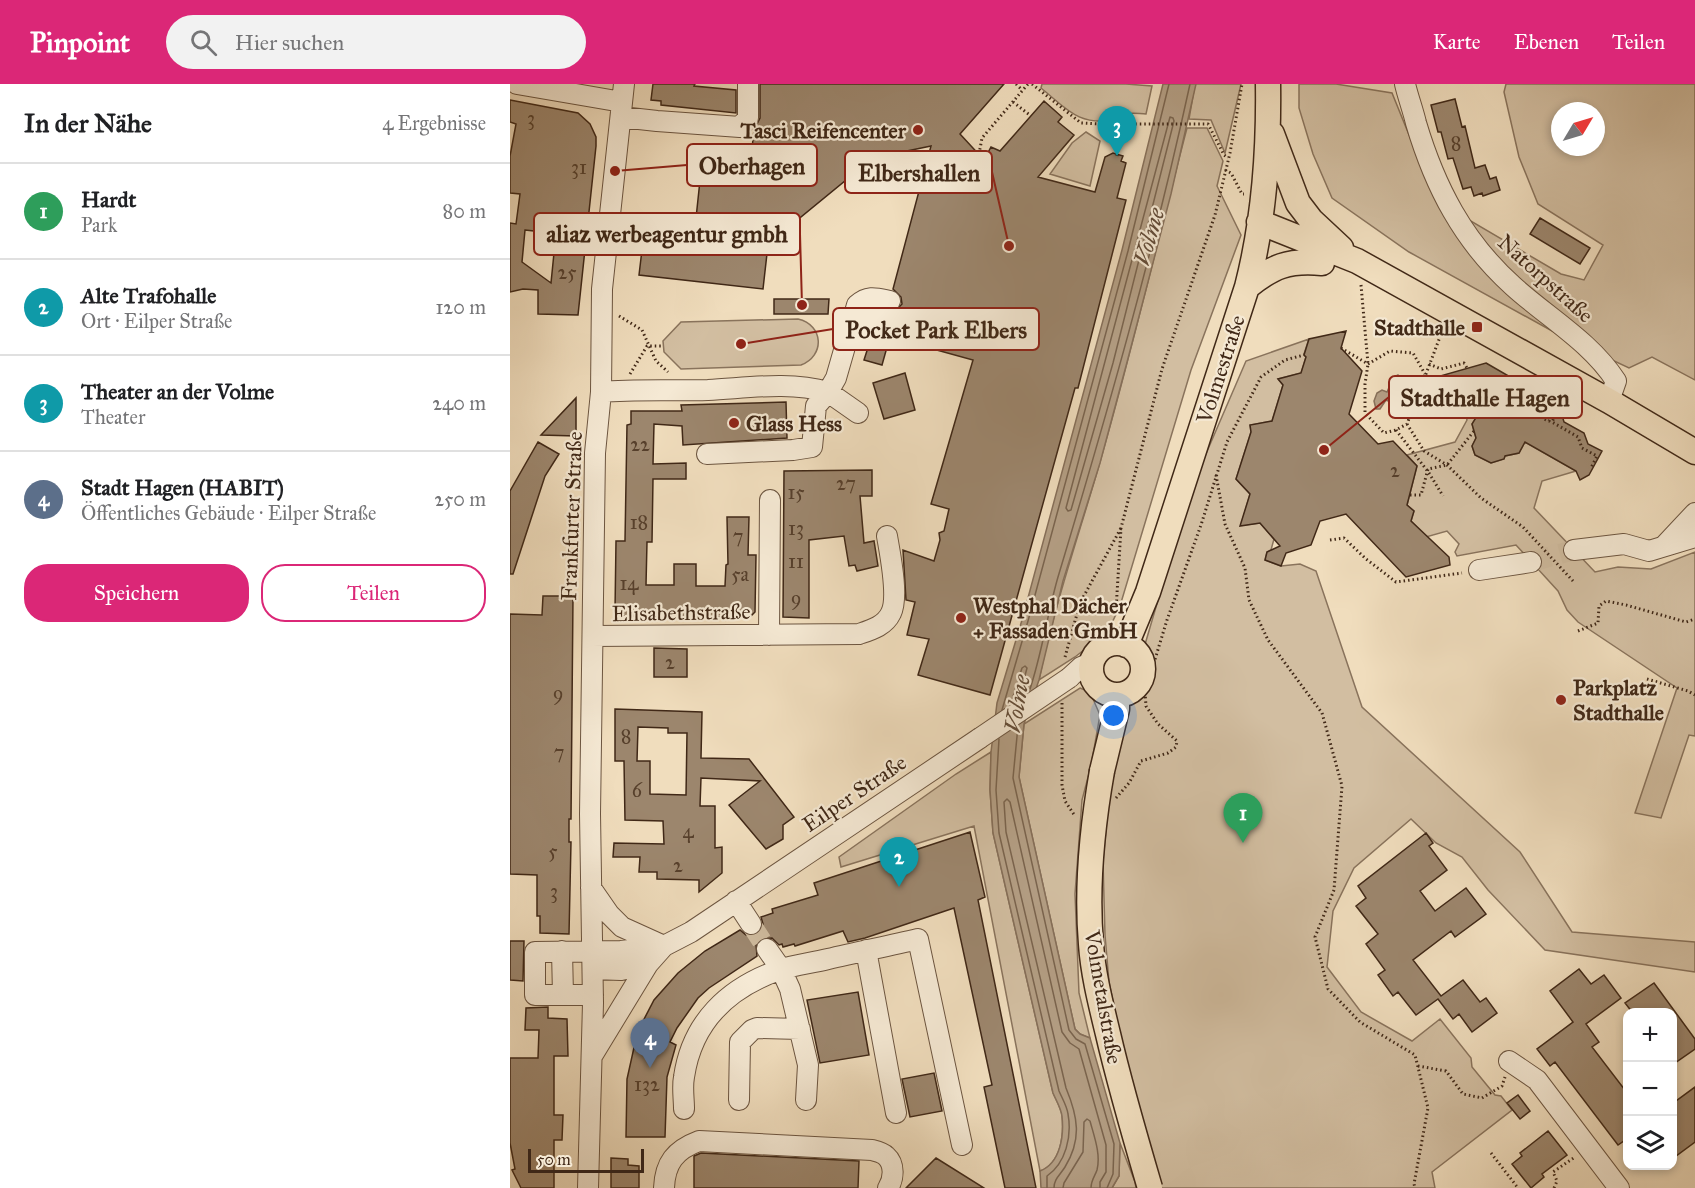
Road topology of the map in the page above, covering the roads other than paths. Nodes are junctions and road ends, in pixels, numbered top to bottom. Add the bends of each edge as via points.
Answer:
1 (517, 84) edge
2 (748, 84) edge
3 (1268, 84) edge
4 (1405, 84) edge
5 (622, 101) edge
6 (1269, 125) junction
7 (1258, 229) junction
8 (1322, 263) junction
9 (1358, 269) junction
10 (1247, 287) junction
11 (890, 301) dead end
12 (883, 325) dead end
13 (849, 333) junction
14 (610, 391) junction
15 (828, 392) junction
16 (1609, 401) junction
17 (858, 413) dead end
18 (1695, 452) edge
19 (707, 454) dead end
20 (770, 500) dead end
21 (1695, 513) edge
22 (887, 536) dead end
23 (1695, 537) edge
24 (1664, 546) junction
25 (1574, 550) tunnel mouth
26 (1531, 562) tunnel mouth
27 (1479, 570) road end
28 (769, 634) junction
29 (593, 636) junction
30 (1126, 645) junction
31 (1084, 672) junction
32 (1117, 695) junction
33 (591, 888) junction
34 (736, 902) junction
35 (751, 924) tunnel mouth
36 (664, 946) junction
37 (767, 949) tunnel mouth
38 (555, 951) junction
39 (866, 951) junction
40 (593, 960) junction
41 (648, 964) junction
42 (781, 969) junction
43 (555, 995) junction
44 (593, 995) junction
45 (800, 1029) junction
46 (591, 1058) junction
47 (1509, 1061) road end
48 (739, 1100) dead end
49 (806, 1100) dead end
50 (684, 1109) dead end
51 (896, 1113) dead end
52 (962, 1145) dead end
53 (588, 1188) edge
54 (664, 1188) edge
55 (888, 1188) edge
56 (1150, 1188) edge
57 (1619, 1188) edge

1 - 5 street
2 - 5 street via 748,118 740,127 657,122
3 - 6 main road, Volmestraße
4 - 16 street, Natorpstraße via 1427,158 1457,222 1512,285 1608,368 1616,381
5 - 14 street, Frankfurter Straße via 602,306
6 - 7 main road, Volmestraße
6 - 9 main road via 1299,203
7 - 8 main road
7 - 9 main road
7 - 10 main road, Volmestraße
8 - 9 main road
8 - 10 main road via 1300,261 1280,265
9 - 16 main road via 1423,297
10 - 30 main road, Volmestraße via 1148,592
11 - 13 street via 864,299 853,313
12 - 13 street via 865,321
13 - 15 street
14 - 15 street via 772,385
14 - 29 street, Frankfurter Straße via 595,453
15 - 17 street
15 - 19 street via 816,406 812,447
16 - 18 main road
20 - 28 street, Elisabethstraße
21 - 24 street
22 - 28 street, Elisabethstraße via 893,597 891,613 879,627 859,634
23 - 24 street
24 - 25 street via 1649,551 1624,544
26 - 27 street
28 - 29 street, Elisabethstraße
29 - 33 street, Frankfurter Straße
30 - 31 main road via 1103,647
30 - 32 main road via 1138,654 1142,677 1131,691
31 - 32 main road via 1101,690
31 - 34 street, Eilper Straße, bridge
32 - 56 main road, Volmetalstraße, bridge via 1090,852 1091,945 1110,1044
33 - 36 street via 622,927
33 - 40 street, Frankfurter Straße
34 - 35 street
34 - 36 street, Eilper Straße
36 - 40 street, Eilper Straße via 621,951
36 - 41 street, Eilper Straße
37 - 42 street
38 - 40 street
38 - 43 street
38 - 43 street via 535,952 535,995
39 - 42 street
39 - 51 street
39 - 52 street via 918,939
40 - 41 street via 621,970
40 - 44 street
41 - 46 street, Eilper Straße
42 - 45 street
42 - 50 street via 754,980 712,1011 688,1055 683,1079
43 - 44 street
44 - 46 street
45 - 48 street via 757,1028 740,1042
45 - 49 street via 808,1065
46 - 53 street
47 - 57 street via 1537,1080
54 - 55 street via 665,1173 672,1159 699,1141 872,1150 886,1156 894,1171

